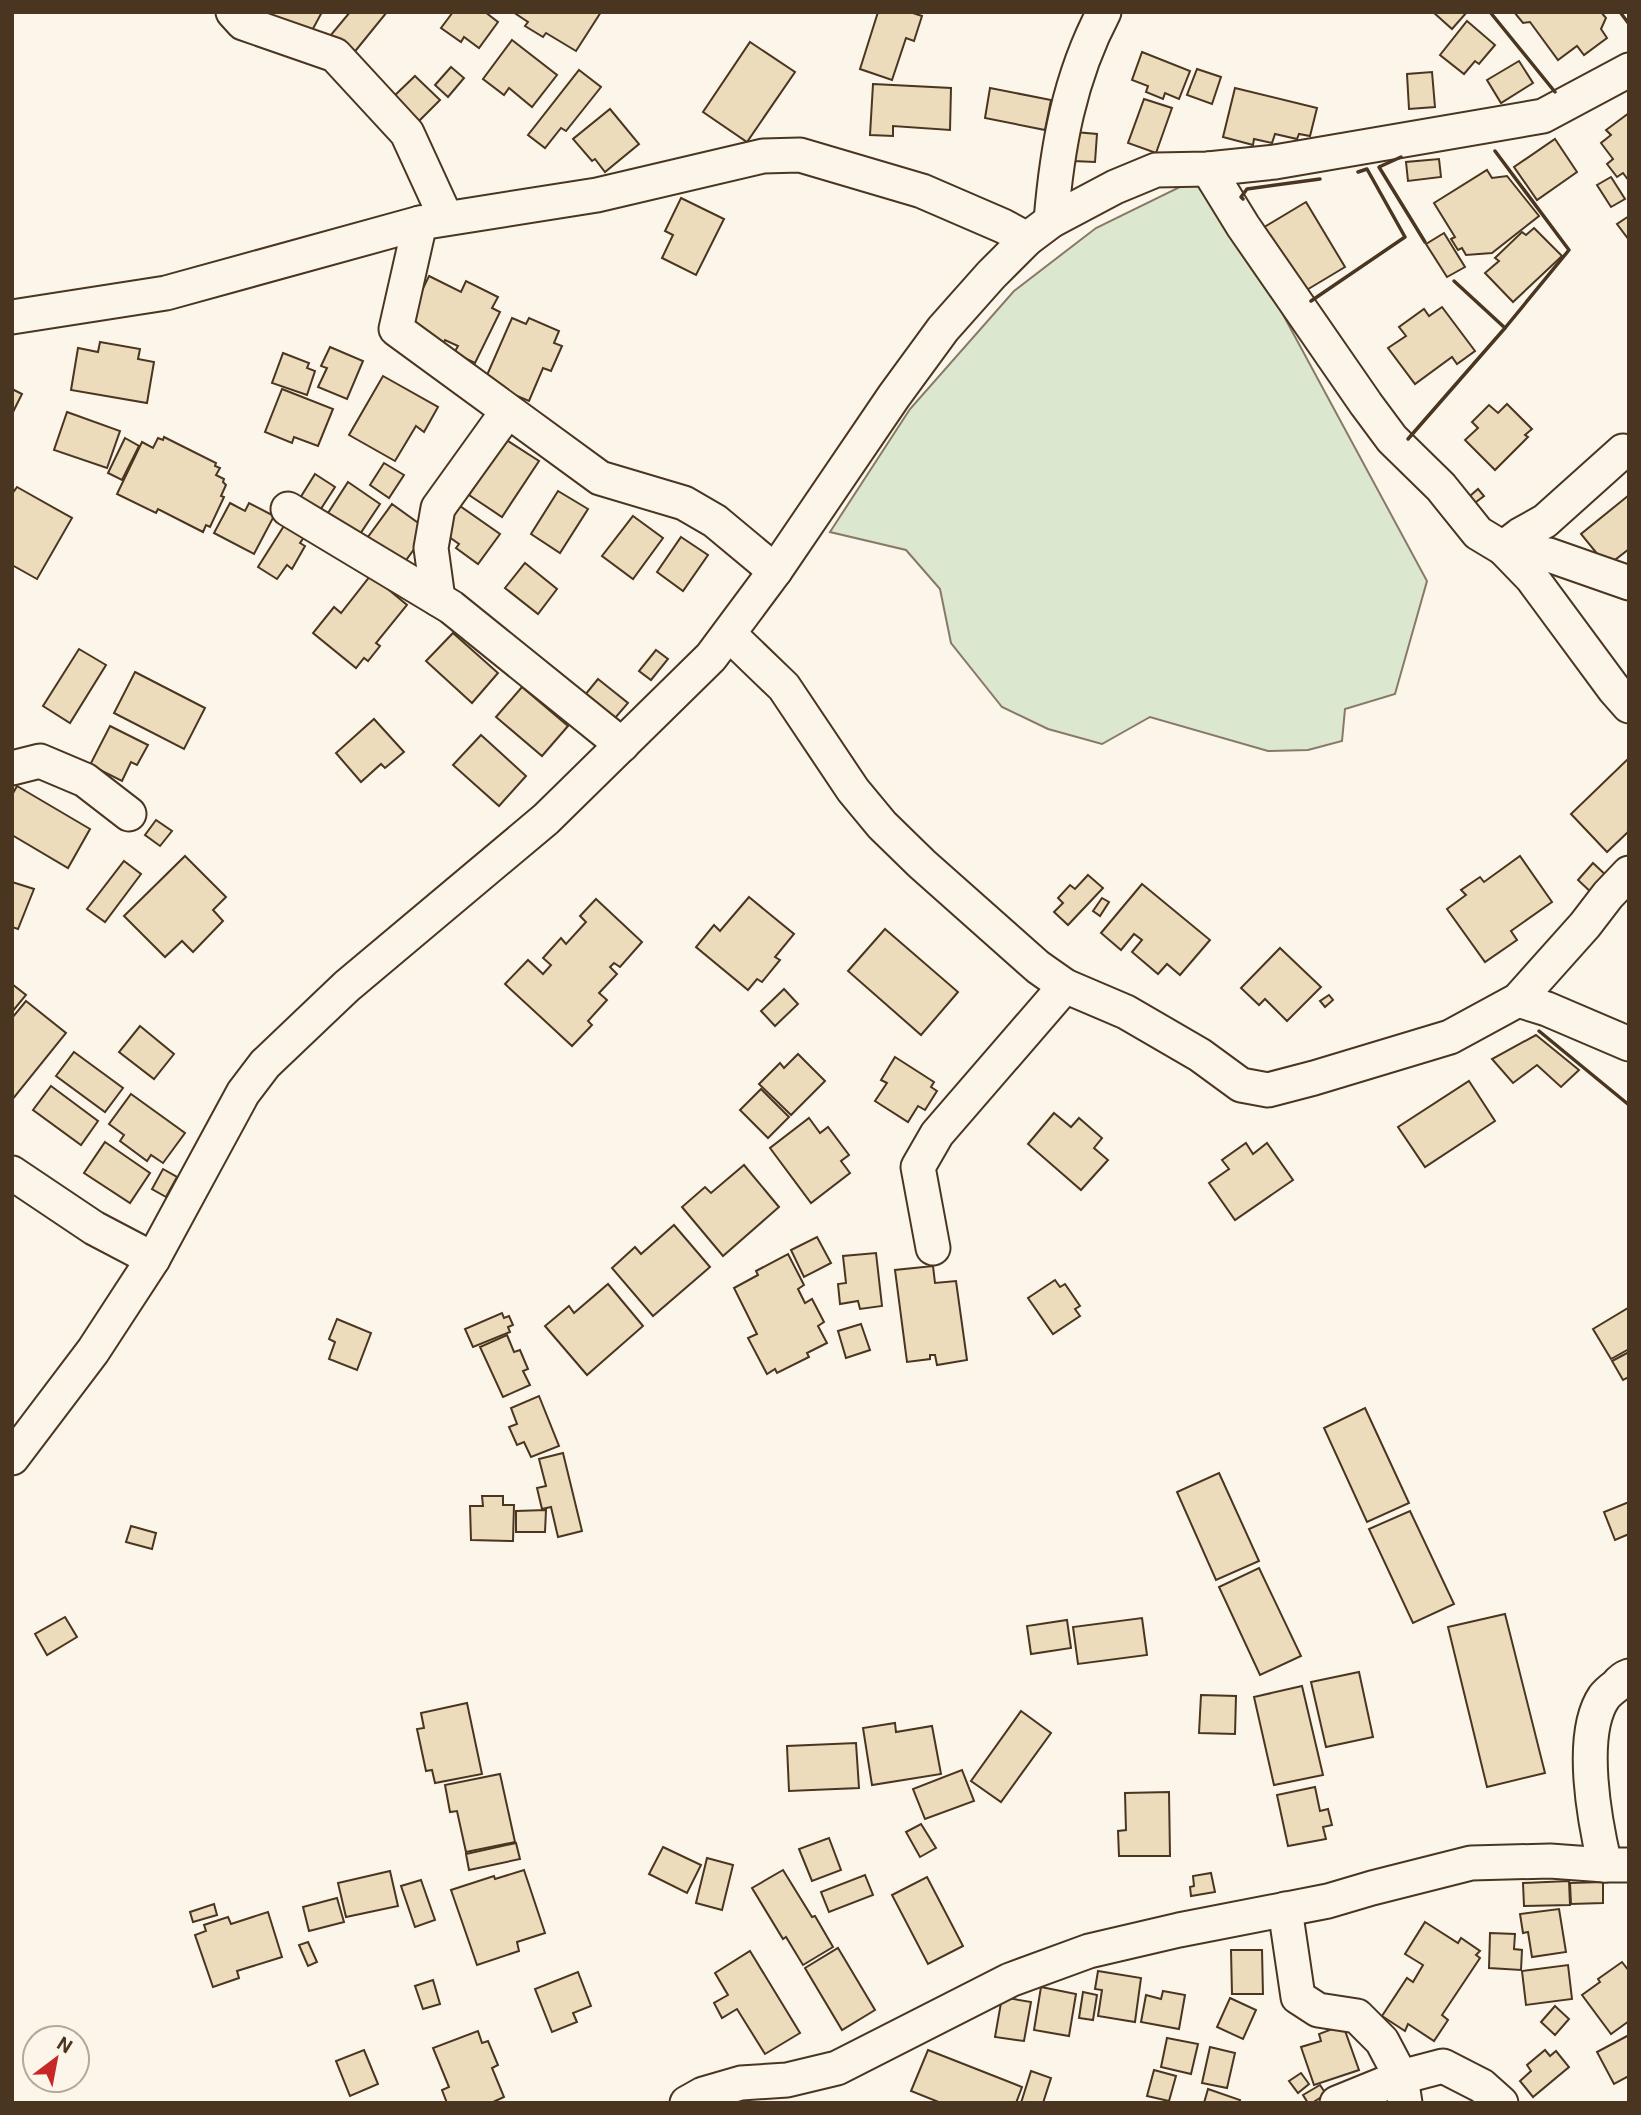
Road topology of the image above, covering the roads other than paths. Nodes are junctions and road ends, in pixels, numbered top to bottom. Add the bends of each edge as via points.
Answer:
1 (233, 12) edge
2 (1104, 12) edge
3 (1629, 70) edge
4 (1208, 169) junction
5 (433, 220) junction
6 (1039, 230) junction
7 (12, 317) edge
8 (508, 412) junction
9 (1623, 452) dead end
10 (288, 509) dead end
11 (1503, 548) junction
12 (775, 571) junction
13 (1629, 583) edge
14 (438, 599) junction
15 (729, 635) junction
16 (1629, 706) edge
17 (622, 745) junction
18 (12, 768) edge
19 (129, 814) dead end
20 (1629, 873) edge
21 (1065, 986) junction
22 (1518, 1000) junction
23 (1629, 1044) edge
24 (12, 1173) edge
25 (933, 1248) dead end
26 (153, 1259) junction
27 (12, 1458) edge
28 (1629, 1676) edge
29 (1617, 1865) edge
30 (1285, 1909) junction
31 (1403, 2090) edge
32 (795, 2091) edge
33 (687, 2103) edge
34 (1337, 2103) edge
35 (1501, 2103) edge

1 - 5 street via 243,23 335,55 407,133
2 - 6 street via 1071,93
3 - 4 street via 1543,116 1275,162
4 - 6 street via 1156,170 1115,187
4 - 11 street via 1392,439 1441,487 1478,533
5 - 6 street via 597,194 763,156 800,155 922,191 1003,226
5 - 7 street via 166,293
5 - 8 street via 396,329
6 - 12 street via 943,329
8 - 12 street via 600,478 684,503 715,521
8 - 14 street via 438,508 431,548
9 - 11 street via 1545,521
10 - 14 street
11 - 13 street via 1549,555
11 - 16 street via 1532,578
12 - 15 street
14 - 17 street
15 - 17 street
15 - 21 street via 784,687 882,825 1038,967
17 - 26 street via 546,819 347,986 265,1064 243,1093
18 - 19 street via 40,761 85,780
20 - 22 street
21 - 22 street via 1126,1012 1241,1085 1268,1090 1450,1037
21 - 25 street via 937,1134 918,1167
22 - 23 street
24 - 26 street via 94,1228
26 - 27 street via 93,1352
28 - 29 street via 1603,1698 1590,1762 1592,1803
29 - 30 street via 1471,1863
30 - 31 street via 1298,1997 1318,2010 1357,2017 1382,2041
30 - 32 street via 1089,1951 1010,1980
31 - 34 street
31 - 35 street via 1443,2066 1482,2086
32 - 33 street via 741,2083

